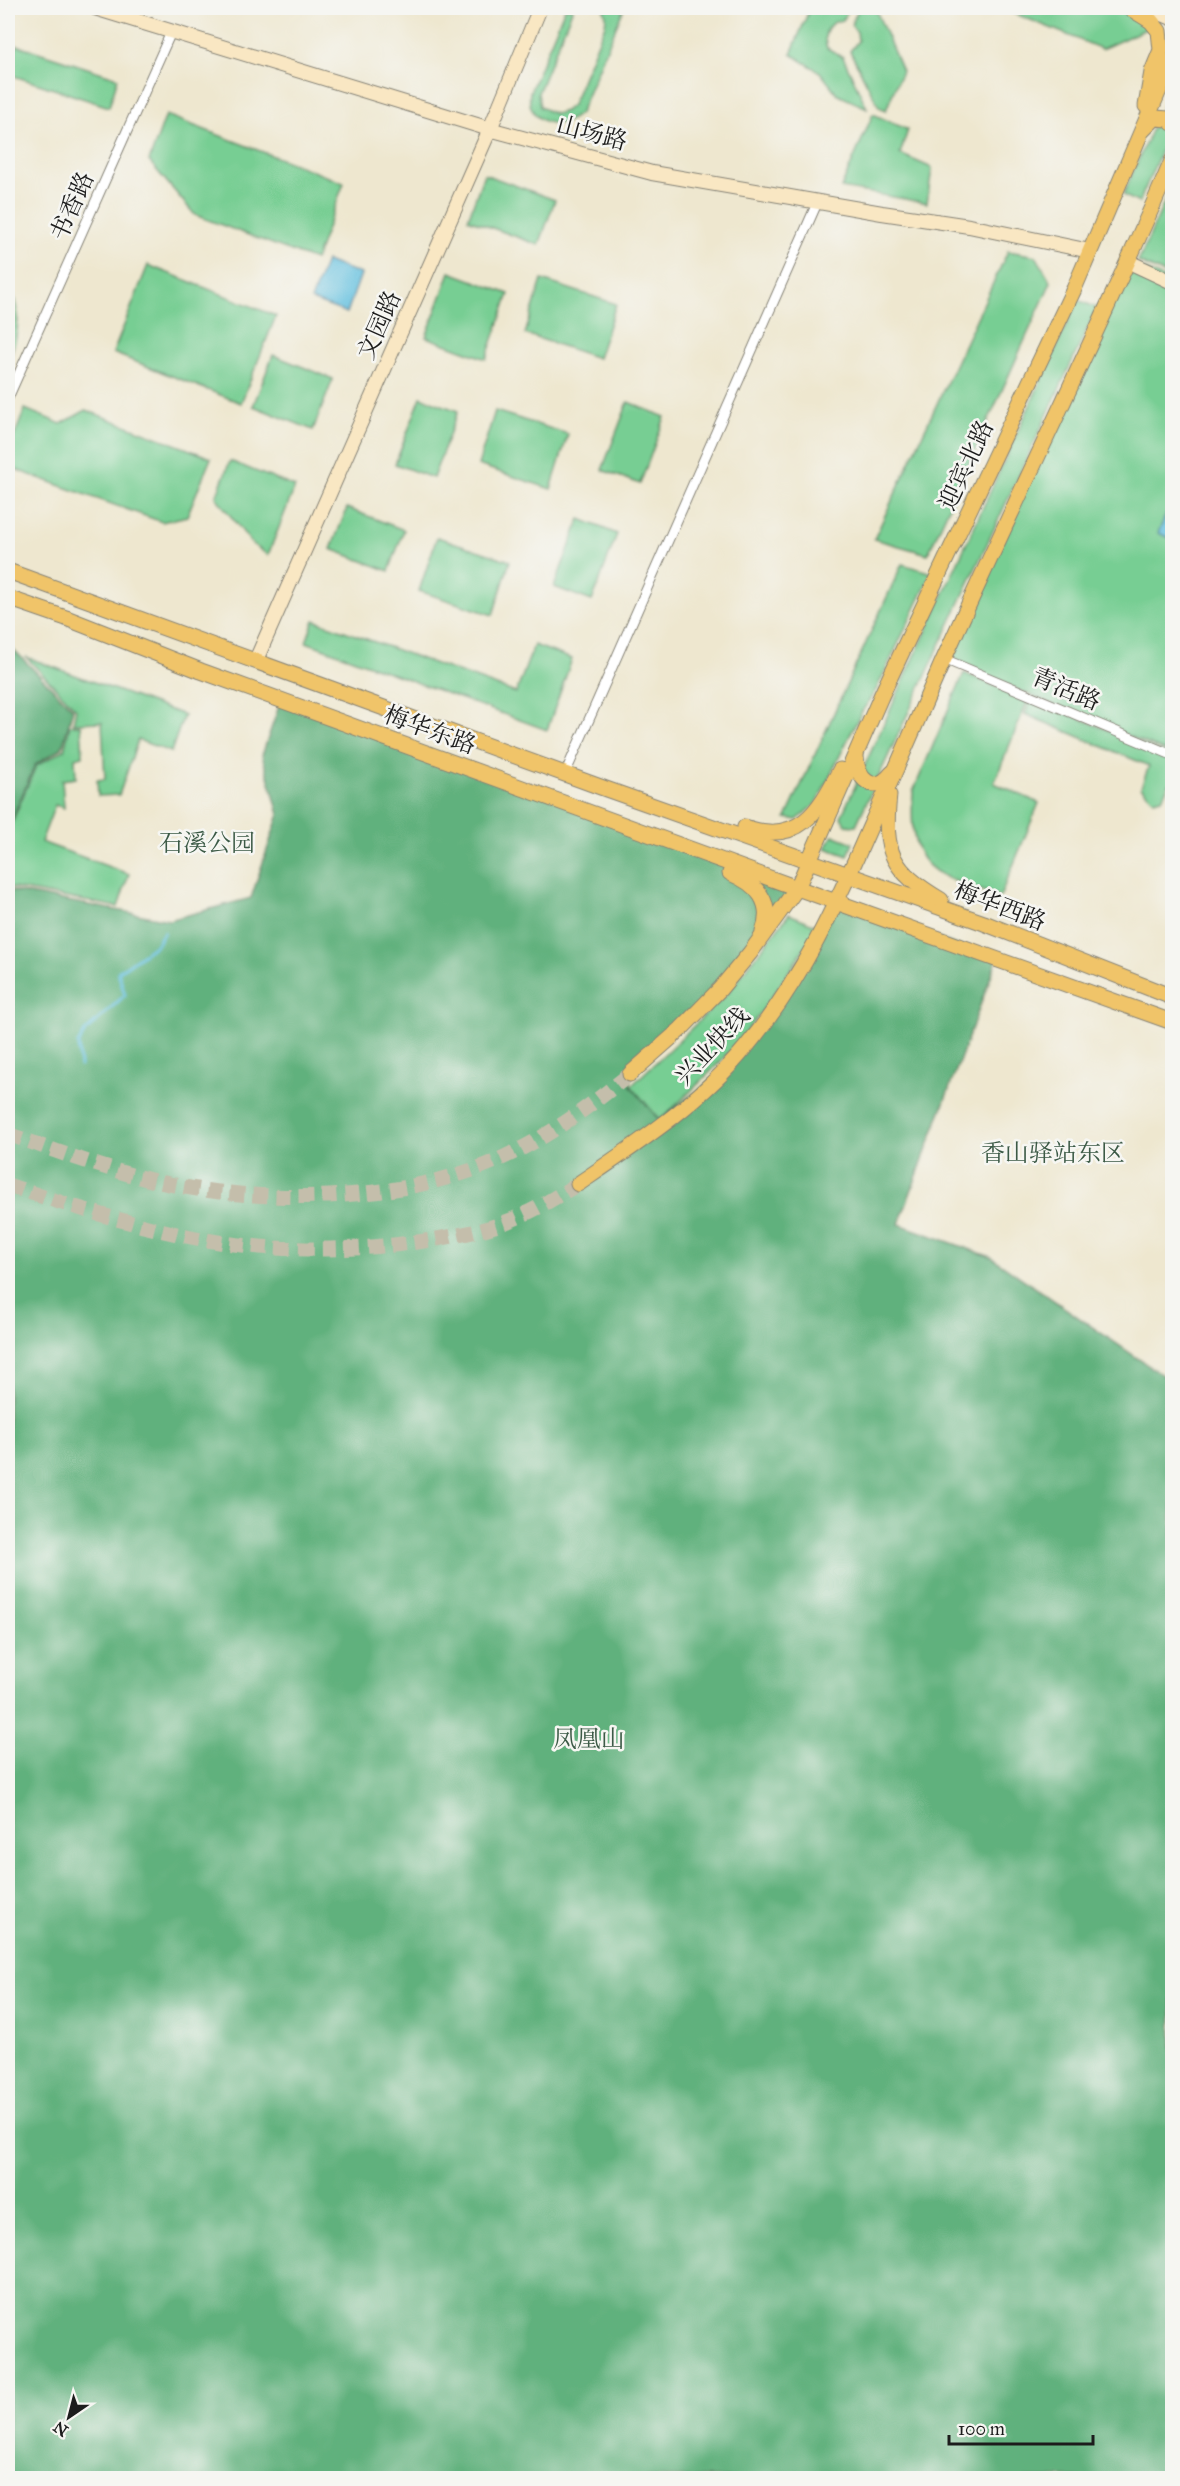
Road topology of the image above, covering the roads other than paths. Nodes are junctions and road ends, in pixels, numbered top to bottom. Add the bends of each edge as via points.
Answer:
1 (95, 8) edge
2 (540, 8) edge
3 (1130, 8) edge
4 (1148, 8) edge
5 (1173, 18) edge
6 (172, 30) junction
7 (1173, 60) edge
8 (1173, 123) edge
9 (490, 129) junction
10 (1141, 133) junction
11 (1173, 161) edge
12 (818, 201) junction
13 (1090, 251) junction
14 (1129, 262) junction
15 (1173, 282) edge
16 (8, 398) edge
17 (8, 571) edge
18 (8, 598) edge
19 (944, 659) junction
20 (256, 660) junction
21 (882, 694) junction
22 (1173, 754) edge
23 (856, 756) junction
24 (565, 774) junction
25 (893, 774) junction
26 (606, 789) junction
27 (604, 818) junction
28 (810, 861) junction
29 (849, 874) junction
30 (797, 888) junction
31 (838, 902) junction
32 (984, 923) junction
33 (760, 939) junction
34 (1173, 997) edge
35 (1173, 1022) edge
36 (630, 1074) tunnel mouth
37 (578, 1184) tunnel mouth

1 - 6 street, 山场路
2 - 9 street, 文园路
3 - 10 main road via 1159,31 1161,50 1152,72
4 - 5 street
6 - 9 street, 山场路
6 - 16 street, 书香路
7 - 10 main road, 迎宾北路
8 - 10 main road via 1155,118
9 - 12 street, 山场路 via 652,173
9 - 20 street, 文园路
10 - 13 main road, 迎宾北路
11 - 14 main road
12 - 13 street, 山场路 via 1026,236
12 - 24 street
13 - 21 main road, 迎宾北路
14 - 15 street
14 - 19 main road
17 - 20 main road, 梅华东路
18 - 27 main road, 梅华东路
19 - 22 street, 青活路
19 - 25 main road
20 - 24 main road, 梅华东路
21 - 23 main road, 迎宾北路
21 - 26 main road via 822,803 809,819 793,828 762,832 653,795
23 - 25 main road via 861,777 871,784 880,784
23 - 28 main road, 迎宾北路
24 - 26 main road, 梅华东路
25 - 29 main road
25 - 32 main road via 886,828 896,863 928,892
26 - 28 main road, 梅华东路
27 - 30 main road, 梅华东路
27 - 33 main road via 642,840 753,885 767,909
28 - 29 main road, 梅华西路
28 - 30 main road, 迎宾北路
29 - 31 main road
29 - 32 main road, 梅华西路
30 - 31 main road, 梅华东路
30 - 33 main road, 兴业快线
31 - 35 main road, 梅华西路
31 - 37 main road, 兴业快线 via 793,982 730,1066 667,1121
32 - 34 main road, 梅华西路
33 - 36 main road, 兴业快线 via 705,1005

